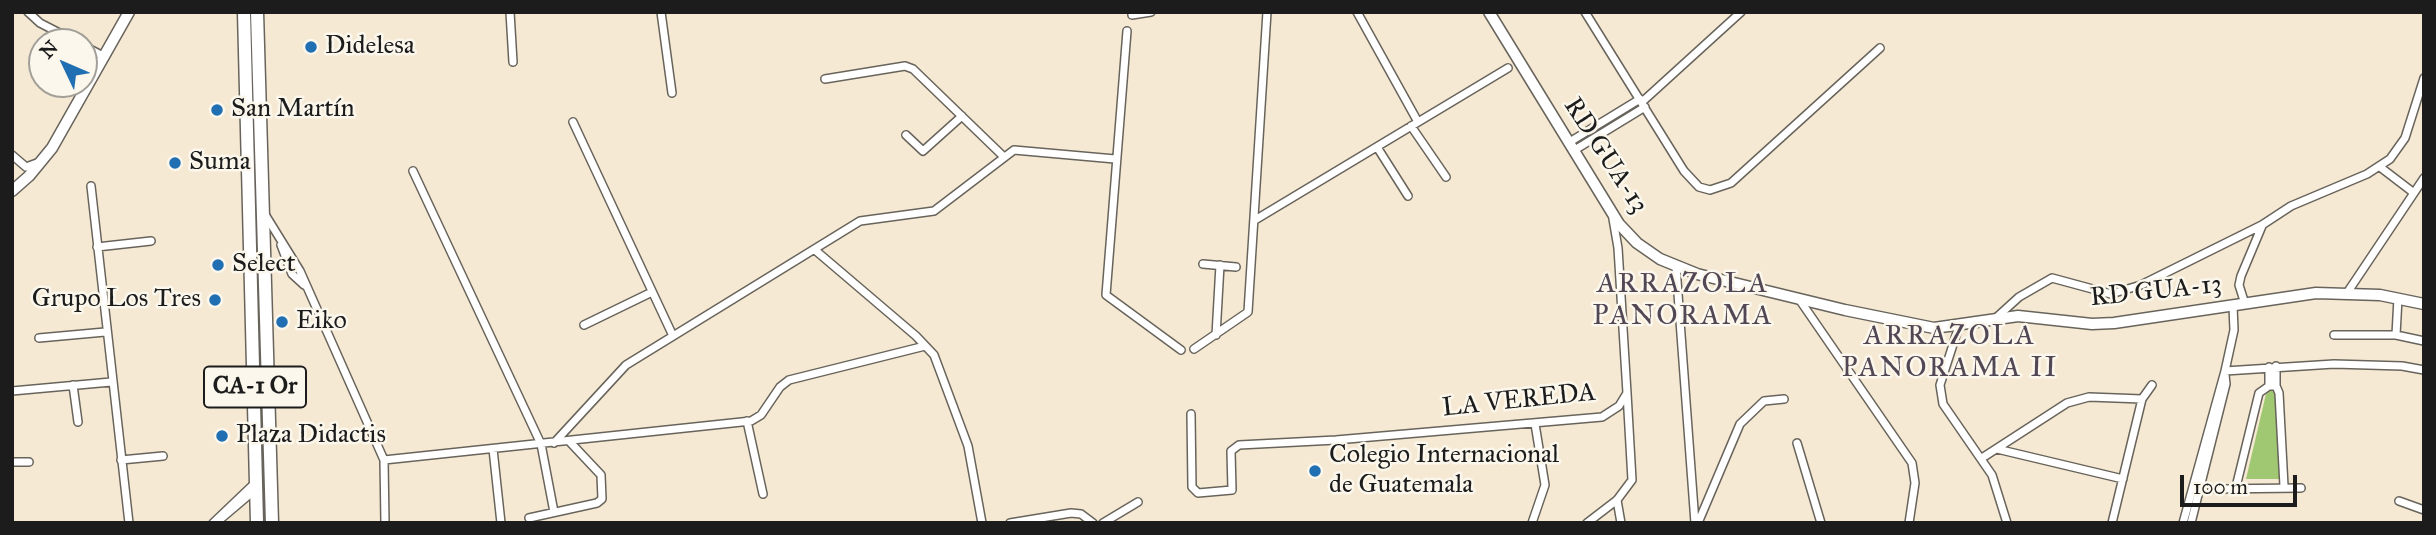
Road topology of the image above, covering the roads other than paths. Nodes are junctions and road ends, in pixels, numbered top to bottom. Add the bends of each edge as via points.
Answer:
1 (28, 12) edge
2 (129, 12) edge
3 (242, 12) edge
4 (259, 12) edge
5 (510, 12) edge
6 (661, 12) edge
7 (1152, 12) edge
8 (1267, 12) edge
9 (1357, 12) edge
10 (1489, 12) edge
11 (1586, 12) edge
12 (1741, 12) edge
13 (1132, 14) edge
14 (50, 28) edge
15 (1127, 31) dead end
16 (1880, 48) dead end
17 (98, 53) edge
18 (105, 57) junction
19 (513, 62) dead end
20 (1508, 68) dead end
21 (259, 73) junction
22 (2424, 78) edge
23 (825, 79) dead end
24 (672, 93) dead end
25 (247, 95) junction
26 (1642, 103) junction
27 (962, 116) junction
28 (573, 122) dead end
29 (1414, 124) junction
30 (906, 135) dead end
31 (55, 143) junction
32 (1377, 147) junction
33 (1571, 147) junction
34 (1003, 156) junction
35 (12, 157) edge
36 (1115, 159) junction
37 (2380, 167) junction
38 (413, 171) dead end
39 (29, 176) junction
40 (1446, 177) dead end
41 (2424, 178) edge
42 (91, 186) dead end
43 (12, 191) edge
44 (2414, 193) junction
45 (263, 194) junction
46 (1408, 197) dead end
47 (257, 212) junction
48 (1612, 215) junction
49 (1255, 220) junction
50 (2262, 225) junction
51 (251, 229) junction
52 (151, 241) dead end
53 (97, 247) junction
54 (815, 250) junction
55 (1203, 264) dead end
56 (1220, 265) junction
57 (1236, 267) dead end
58 (1676, 271) junction
59 (652, 292) junction
60 (2347, 293) junction
61 (2398, 298) junction
62 (1799, 299) junction
63 (2245, 304) junction
64 (2424, 304) edge
65 (2233, 306) junction
66 (267, 311) junction
67 (1997, 317) junction
68 (584, 325) dead end
69 (1959, 326) junction
70 (105, 332) junction
71 (1216, 335) junction
72 (2334, 335) dead end
73 (2396, 335) junction
74 (673, 336) junction
75 (39, 338) dead end
76 (2424, 341) edge
77 (925, 346) junction
78 (1194, 349) dead end
79 (1181, 350) dead end
80 (2273, 366) junction
81 (2424, 370) edge
82 (2225, 371) junction
83 (111, 382) junction
84 (73, 385) junction
85 (2152, 385) dead end
86 (2272, 386) junction
87 (12, 391) edge
88 (1627, 393) junction
89 (1784, 399) dead end
90 (2142, 399) junction
91 (1191, 414) dead end
92 (747, 421) junction
93 (78, 422) dead end
94 (1535, 425) junction
95 (569, 442) junction
96 (554, 443) junction
97 (1797, 443) dead end
98 (541, 444) junction
99 (493, 449) junction
100 (1997, 449) junction
101 (163, 456) dead end
102 (1982, 458) junction
103 (121, 460) junction
104 (384, 460) junction
105 (12, 462) edge
106 (29, 462) dead end
107 (2123, 479) junction
108 (256, 485) junction
109 (2284, 486) junction
110 (2236, 487) junction
111 (2301, 488) dead end
112 (2212, 489) dead end
113 (763, 494) dead end
114 (1616, 500) junction
115 (2399, 501) dead end
116 (1138, 502) dead end
117 (2424, 510) edge
118 (554, 512) junction
119 (529, 518) dead end
120 (129, 523) edge
121 (215, 523) edge
122 (257, 523) edge
123 (272, 523) edge
124 (385, 523) edge
125 (501, 523) edge
126 (982, 523) edge
127 (1010, 523) edge
128 (1093, 523) edge
129 (1103, 523) edge
130 (1532, 523) edge
131 (1587, 523) edge
132 (1621, 523) edge
133 (1696, 523) edge
134 (1821, 523) edge
135 (1909, 523) edge
136 (2007, 523) edge
137 (2112, 523) edge
138 (2183, 523) edge
139 (2191, 523) edge

1 - 14 street
2 - 18 main road
3 - 25 highway, CA-1 Or
4 - 21 highway, CA-1 Or
5 - 19 street
6 - 24 street
7 - 13 street
8 - 49 street
9 - 29 street
10 - 33 main road, RD GUA-13
11 - 26 street
12 - 26 street
15 - 36 street
16 - 26 street via 1731,183 1717,190 1699,187 1689,178
17 - 18 street
18 - 31 main road
20 - 29 street
21 - 25 highway
21 - 45 highway, CA-1 Or
22 - 37 street via 2405,138
23 - 27 street via 905,66
25 - 45 highway via 251,101 252,189
25 - 47 highway, CA-1 Or
26 - 33 street
27 - 30 street via 923,151
27 - 34 street
28 - 59 street
29 - 32 street
29 - 40 street
31 - 35 street via 32,167
31 - 39 main road
32 - 46 street
32 - 49 street
33 - 48 main road, RD GUA-13
34 - 36 street via 1019,150
34 - 54 street via 934,211 860,221
35 - 39 street
36 - 79 street via 1106,295
37 - 44 street
37 - 50 street via 2291,206
38 - 98 street
39 - 43 main road
41 - 44 street
42 - 53 street
44 - 60 street
45 - 47 highway, CA-1 Or
47 - 51 highway, CA-1 Or
47 - 66 highway, CA-1 Or
47 - 104 street via 280,241 292,274 305,285
48 - 58 main road, RD GUA-13 via 1637,243
48 - 88 street, LA VEREDA
49 - 71 street via 1248,312
50 - 63 street via 2239,285
50 - 67 street via 2141,285 2111,294 2052,278 2026,292
51 - 66 highway via 257,226 260,230 262,303
51 - 108 highway, CA-1 Or
52 - 53 street
53 - 70 street
54 - 74 street
54 - 77 street
55 - 56 street
56 - 57 street
56 - 71 street
58 - 62 main road, RD GUA-13
58 - 133 street
59 - 68 street
59 - 74 street
60 - 61 main road, RD GUA-13
60 - 63 main road, RD GUA-13
61 - 64 main road, RD GUA-13
61 - 73 street
62 - 69 main road, RD GUA-13 via 1923,327
62 - 135 street via 1912,463 1915,483
63 - 65 main road, RD GUA-13
65 - 67 main road, RD GUA-13 via 2092,324 2032,316
65 - 82 street via 2234,330
66 - 123 highway, CA-1 Or
67 - 69 main road, RD GUA-13
69 - 102 street via 1940,385 1943,404
70 - 75 street
70 - 83 street
71 - 78 street
72 - 73 street
73 - 76 street
74 - 96 street via 626,365
77 - 92 street via 789,380 761,415
77 - 126 street via 942,369 968,446
80 - 81 street via 2375,364
80 - 82 street
80 - 86 street
82 - 138 street
82 - 139 street via 2226,384
83 - 84 street
83 - 103 street
84 - 87 street
84 - 93 street
85 - 90 street
86 - 109 street via 2279,393
86 - 110 street via 2259,393
88 - 94 street, LA VEREDA via 1602,417
88 - 114 street via 1632,480
89 - 133 street via 1764,401 1740,424
90 - 100 street via 2089,397 2067,403
90 - 107 street
91 - 94 street, LA VEREDA via 1194,491 1232,490 1231,451 1238,445
92 - 95 street
92 - 113 street
94 - 130 street via 1545,485
95 - 96 street
95 - 118 street via 598,470 604,493 597,503
96 - 98 street
97 - 134 street
98 - 99 street
98 - 118 street
99 - 104 street
99 - 125 street
100 - 102 street
100 - 107 street
101 - 103 street
102 - 136 street
103 - 120 street
104 - 124 street
105 - 106 street
107 - 137 street
108 - 121 street
108 - 122 highway, CA-1 Or
109 - 110 street
109 - 111 street
110 - 112 street
114 - 131 street
114 - 132 street
115 - 117 street
116 - 129 street
118 - 119 street
127 - 128 street via 1071,513 1081,513

